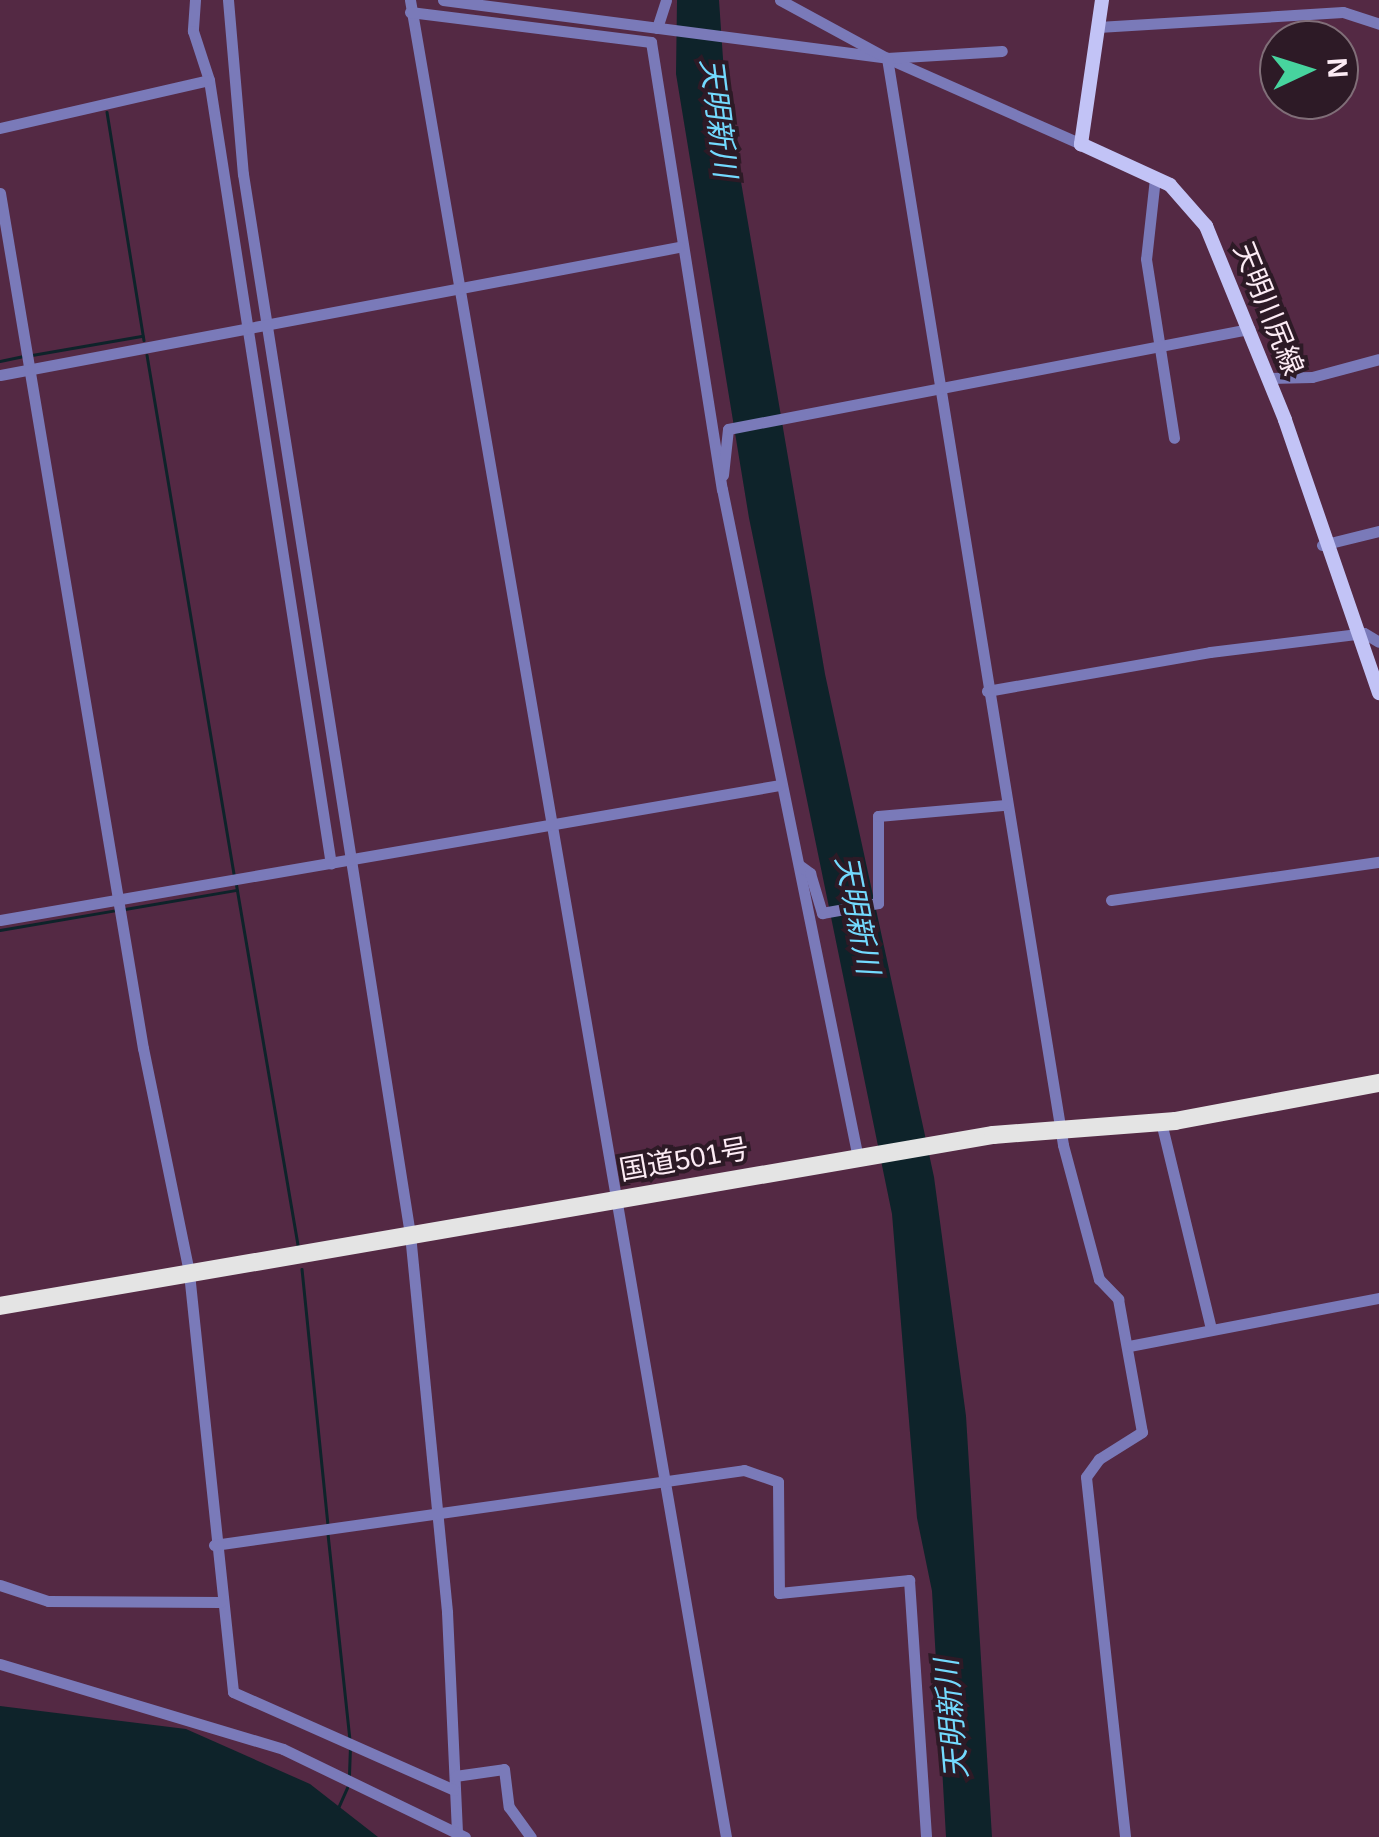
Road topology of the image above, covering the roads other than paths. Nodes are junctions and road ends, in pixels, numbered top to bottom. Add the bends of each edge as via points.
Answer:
1 (195, 0) edge
2 (228, 0) edge
3 (443, 0) edge
4 (666, 0) edge
5 (780, 0) edge
6 (1102, 0) edge
7 (410, 6) edge
8 (1379, 24) edge
9 (1098, 27) junction
10 (662, 28) junction
11 (1002, 52) dead end
12 (888, 58) junction
13 (209, 80) junction
14 (0, 128) edge
15 (1081, 144) junction
16 (1156, 178) junction
17 (0, 192) edge
18 (679, 248) junction
19 (462, 289) junction
20 (266, 322) junction
21 (246, 328) junction
22 (1249, 329) junction
23 (1160, 348) junction
24 (1379, 359) edge
25 (30, 370) junction
26 (0, 375) edge
27 (1268, 378) junction
28 (938, 393) junction
29 (1174, 438) dead end
30 (722, 489) junction
31 (1379, 531) edge
32 (1322, 544) junction
33 (1364, 633) junction
34 (1379, 642) edge
35 (987, 692) junction
36 (1379, 693) edge
37 (780, 785) junction
38 (1004, 805) junction
39 (551, 824) junction
40 (351, 857) junction
41 (1379, 862) edge
42 (332, 864) junction
43 (799, 865) junction
44 (120, 900) junction
45 (1112, 900) dead end
46 (0, 920) edge
47 (1379, 1083) edge
48 (1161, 1122) junction
49 (1062, 1129) junction
50 (862, 1158) junction
51 (616, 1200) junction
52 (410, 1234) junction
53 (188, 1273) junction
54 (1379, 1298) edge
55 (0, 1306) edge
56 (1211, 1330) junction
57 (1129, 1346) junction
58 (665, 1481) junction
59 (438, 1518) junction
60 (214, 1545) junction
61 (1, 1582) edge
62 (220, 1602) junction
63 (0, 1664) edge
64 (455, 1776) junction
65 (454, 1790) junction
66 (461, 1835) edge
67 (530, 1837) edge
68 (726, 1837) edge
69 (926, 1837) edge
70 (1125, 1837) edge

1 - 13 street via 193,31
2 - 20 street via 238,140
3 - 10 street
4 - 10 street
5 - 12 street
6 - 9 main road
7 - 18 street via 651,42
7 - 19 street
8 - 9 street via 1343,12
9 - 15 main road
10 - 12 street
11 - 12 street
12 - 15 street
12 - 28 street
13 - 14 street
13 - 21 street
15 - 16 main road, 天明川尻線
16 - 22 main road, 天明川尻線 via 1192,202
16 - 23 street via 1146,258
17 - 25 street
18 - 19 street
18 - 30 street
19 - 20 street
19 - 39 street
20 - 21 street
20 - 40 street
21 - 25 street
21 - 42 street
22 - 23 street
22 - 27 main road, 天明川尻線
23 - 28 street
23 - 29 street
24 - 27 street via 1312,377
25 - 26 street
25 - 44 street
27 - 32 main road, 天明川尻線
28 - 30 street via 728,428
28 - 35 street
30 - 37 street
31 - 32 street
32 - 33 main road, 天明川尻線
33 - 34 street
33 - 35 street
33 - 36 main road, 天明川尻線
35 - 38 street
37 - 39 street
37 - 43 street
38 - 43 street via 878,816 878,902 822,913 810,873
38 - 49 street
39 - 40 street
39 - 51 street
40 - 42 street
40 - 52 street
41 - 45 street
42 - 44 street
43 - 50 street
44 - 46 street
44 - 53 street
47 - 48 highway, 国道501号
48 - 49 highway, 国道501号
48 - 56 street
49 - 50 highway, 国道501号
49 - 57 street via 1099,1279 1118,1299
50 - 51 highway, 国道501号
51 - 52 highway, 国道501号
51 - 58 street
52 - 53 highway, 国道501号
52 - 59 street
53 - 55 highway, 国道501号
53 - 60 street
54 - 56 street
56 - 57 street
57 - 70 street via 1142,1432 1099,1459 1086,1477
58 - 59 street
58 - 68 street
58 - 69 street via 744,1470 778,1482 779,1594 909,1580
59 - 60 street
59 - 64 street
60 - 62 street
61 - 62 street via 48,1601
62 - 65 street via 233,1692
63 - 66 street via 283,1749
64 - 65 street
64 - 67 street via 504,1769 509,1807
65 - 66 street

